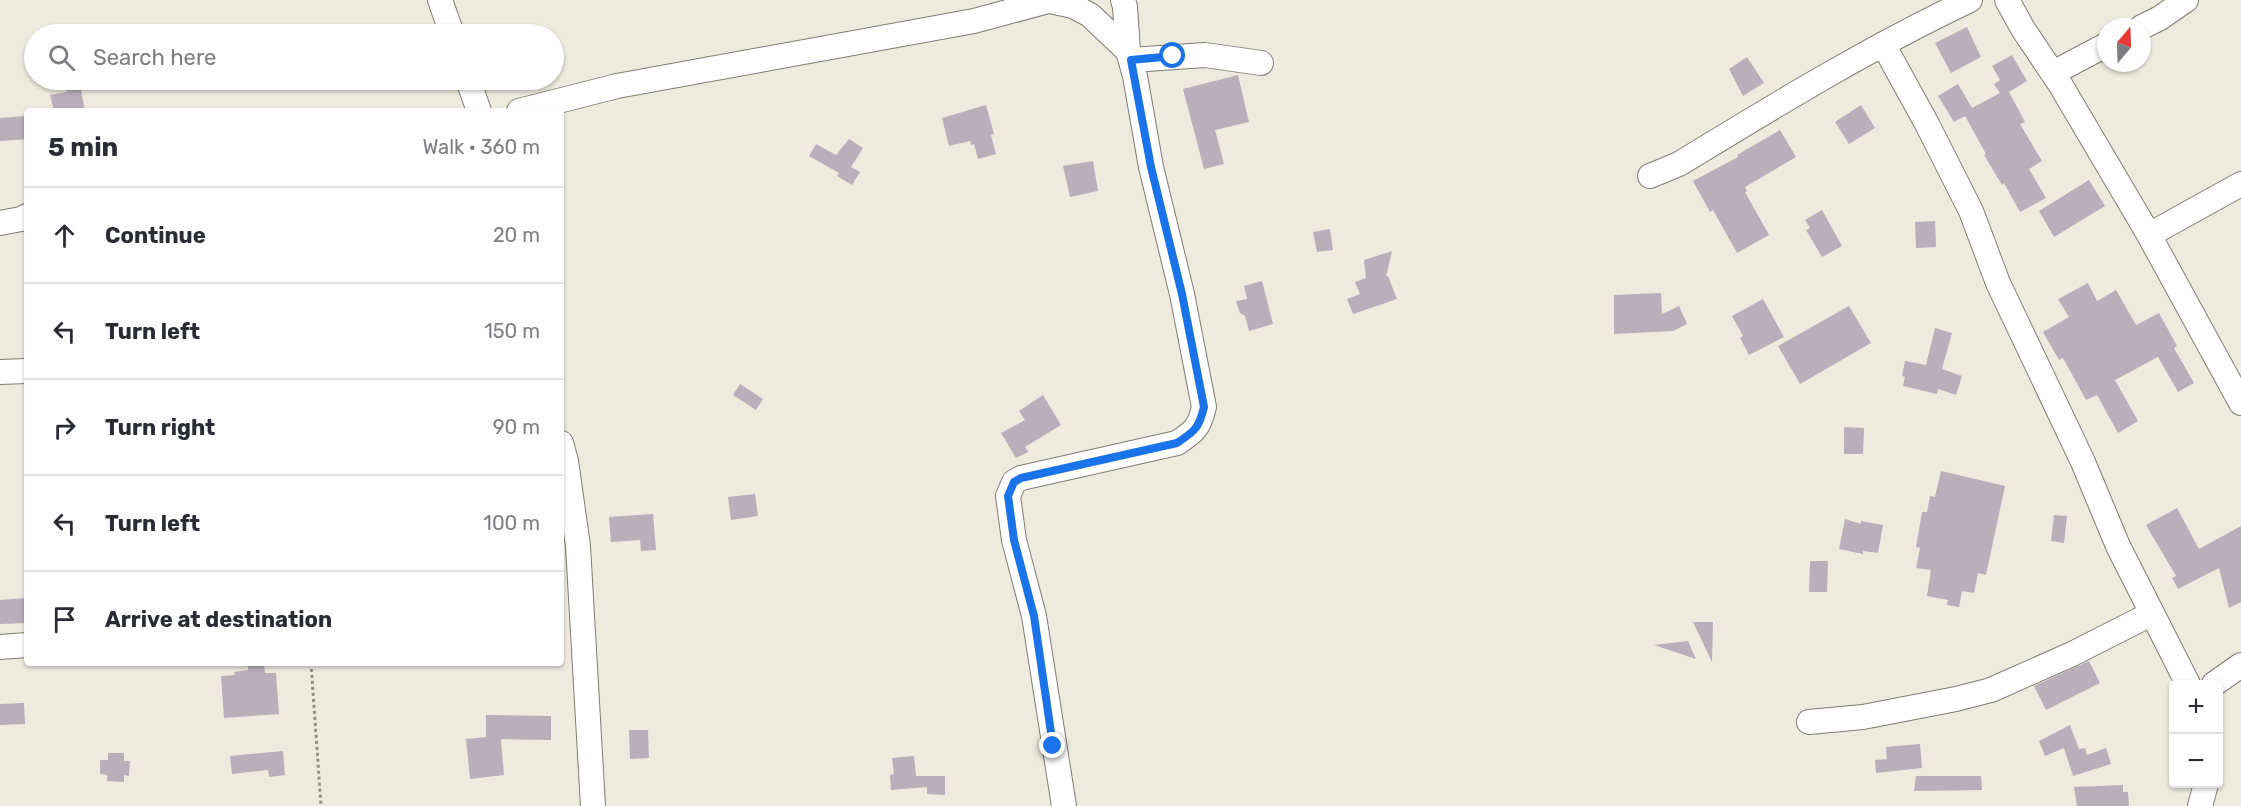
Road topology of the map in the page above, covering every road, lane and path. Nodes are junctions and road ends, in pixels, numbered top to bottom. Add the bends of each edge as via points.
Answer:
1 (440, 0) edge
2 (1051, 0) edge
3 (1123, 0) edge
4 (1970, 0) edge
5 (2007, 0) edge
6 (2186, 0) edge
7 (2151, 22) edge
8 (448, 24) edge
9 (1883, 44) junction
10 (2097, 50) edge
11 (1129, 56) junction
12 (1261, 63) dead end
13 (2053, 73) junction
14 (472, 90) edge
15 (478, 108) edge
16 (531, 108) edge
17 (1650, 176) dead end
18 (2241, 184) edge
19 (24, 218) edge
20 (0, 223) edge
21 (2149, 235) junction
22 (24, 371) edge
23 (0, 372) edge
24 (2241, 403) edge
25 (564, 454) edge
26 (2151, 614) junction
27 (24, 645) edge
28 (0, 647) edge
29 (2241, 665) edge
30 (310, 666) edge
31 (2186, 680) edge
32 (2220, 680) edge
33 (1809, 722) dead end
34 (2205, 788) edge
35 (321, 806) edge
36 (593, 806) edge
37 (1064, 806) edge
38 (2200, 806) edge

1 - 8 street
2 - 11 street via 1090,15
2 - 16 street via 974,21 617,86
3 - 11 street
4 - 9 street
5 - 13 street
6 - 7 street
9 - 17 street via 1679,164
9 - 26 street via 1971,211 1998,283
10 - 13 street
11 - 12 street via 1205,55
11 - 37 street via 1204,407 1200,424 1177,443 1021,478 1014,482 1008,496 1014,540 1034,616
13 - 21 street
14 - 15 street
18 - 21 street
19 - 20 street
21 - 24 street
22 - 23 street
25 - 36 street via 578,546
26 - 31 street
26 - 33 street via 1990,690 1863,717
27 - 28 street
29 - 32 street
30 - 35 path
34 - 38 street

